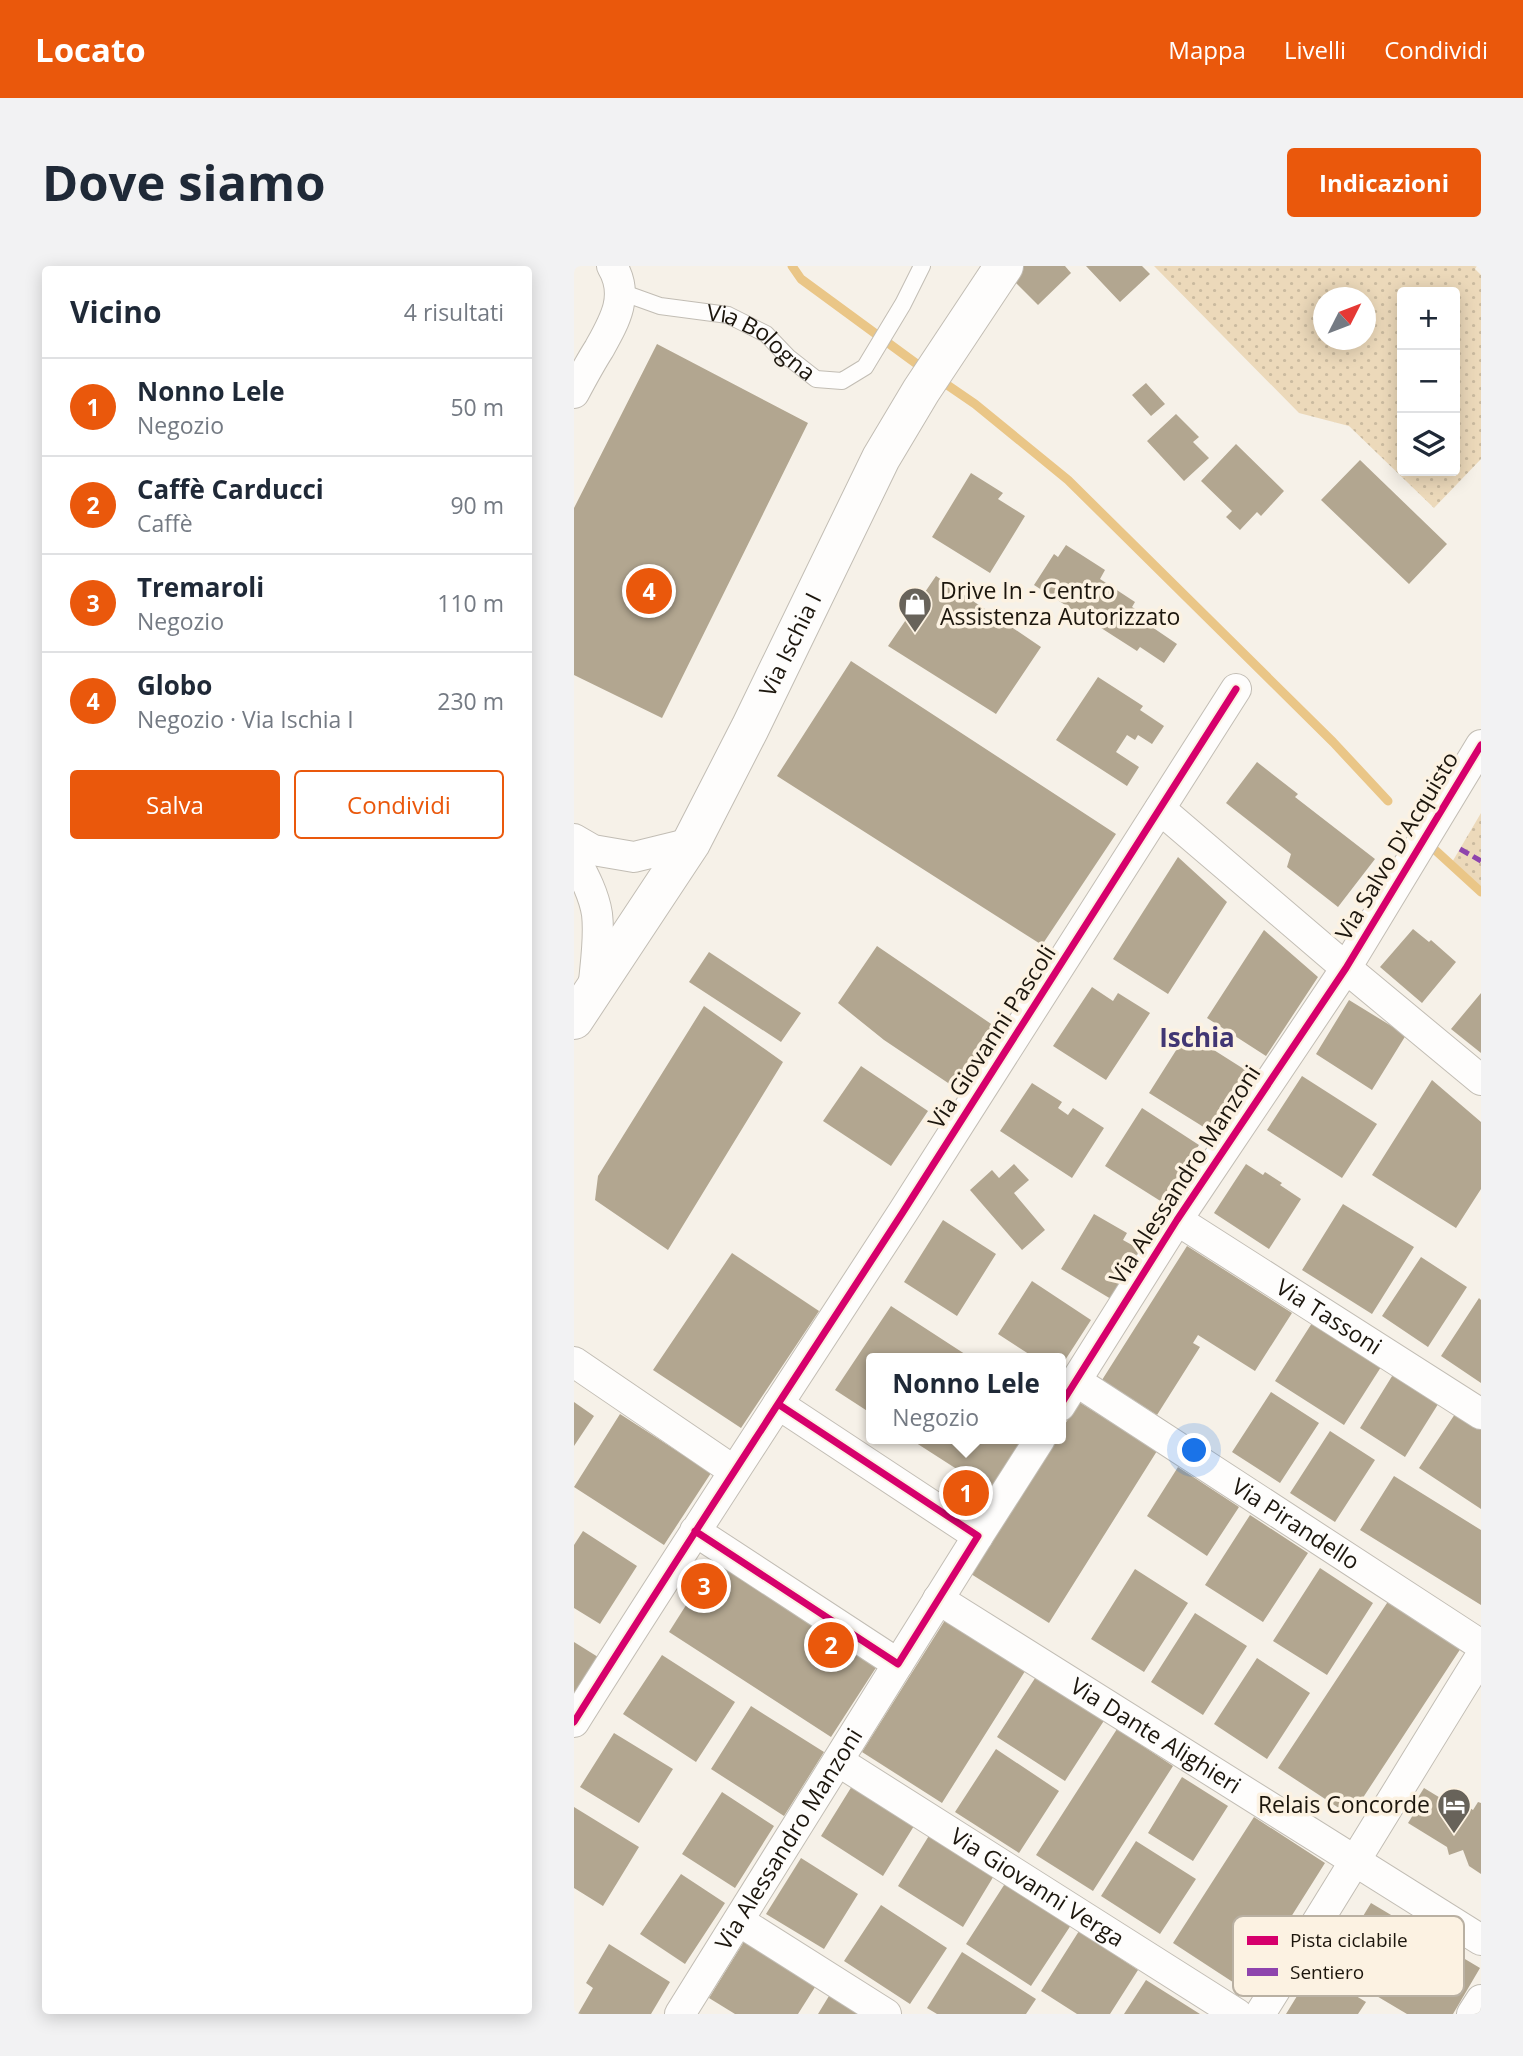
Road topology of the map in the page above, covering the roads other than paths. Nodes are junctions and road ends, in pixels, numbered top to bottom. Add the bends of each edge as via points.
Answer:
1 (922, 266) edge
2 (1003, 266) edge
3 (616, 279) edge
4 (574, 393) edge
5 (1236, 689) dead end
6 (1481, 745) edge
7 (1160, 809) junction
8 (574, 839) edge
9 (691, 843) junction
10 (574, 857) edge
11 (1346, 968) junction
12 (580, 1002) edge
13 (1481, 1080) edge
14 (1177, 1220) junction
15 (574, 1362) edge
16 (1076, 1381) junction
17 (1066, 1397) edge
18 (778, 1404) junction
19 (1481, 1414) edge
20 (1037, 1444) edge
21 (734, 1471) junction
22 (695, 1531) junction
23 (978, 1536) junction
24 (938, 1600) junction
25 (1481, 1645) edge
26 (1481, 1656) edge
27 (898, 1664) junction
28 (574, 1721) edge
29 (838, 1761) junction
30 (1356, 1862) junction
31 (1322, 1916) edge
32 (1443, 1916) edge
33 (739, 1921) junction
34 (1464, 1929) edge
35 (1481, 1940) edge
36 (1271, 1996) edge
37 (1481, 2000) edge
38 (680, 2014) edge
39 (886, 2014) edge
40 (1237, 2014) edge
41 (1260, 2014) edge
42 (1472, 2014) edge

1 - 3 lane, Via Bologna via 865,367 842,381 816,379 765,334 728,315 660,306
2 - 9 main road, Via Ischia I via 881,458
3 - 4 street, Via Bologna via 617,314
5 - 7 street, Via Giovanni Pascoli
6 - 11 street, Via Salvo D'Acquisto
7 - 11 street
7 - 18 street, Via Giovanni Pascoli
8 - 9 street via 593,850 634,858
9 - 12 main road, Via Ischia I
10 - 12 street via 597,913 597,941
11 - 13 street
11 - 14 street, Via Alessandro Manzoni
14 - 16 street, Via Alessandro Manzoni
14 - 19 street, Via Tassoni
15 - 21 street
16 - 17 street, Via Alessandro Manzoni
16 - 25 street, Via Pirandello
18 - 21 street, Via Giovanni Pascoli
18 - 23 street
20 - 23 street
21 - 22 street, Via Giovanni Pascoli
22 - 27 street
22 - 28 street
23 - 24 street, Via Alessandro Manzoni
24 - 27 street, Via Alessandro Manzoni
24 - 30 street, Via Dante Alighieri
26 - 30 street
27 - 29 street, Via Alessandro Manzoni
29 - 33 street, Via Alessandro Manzoni
29 - 40 street, Via Giovanni Verga
30 - 31 street
30 - 32 street, Via Dante Alighieri
33 - 38 street, Via Alessandro Manzoni
33 - 39 street
34 - 35 street, Via Dante Alighieri
36 - 41 street
37 - 42 street

